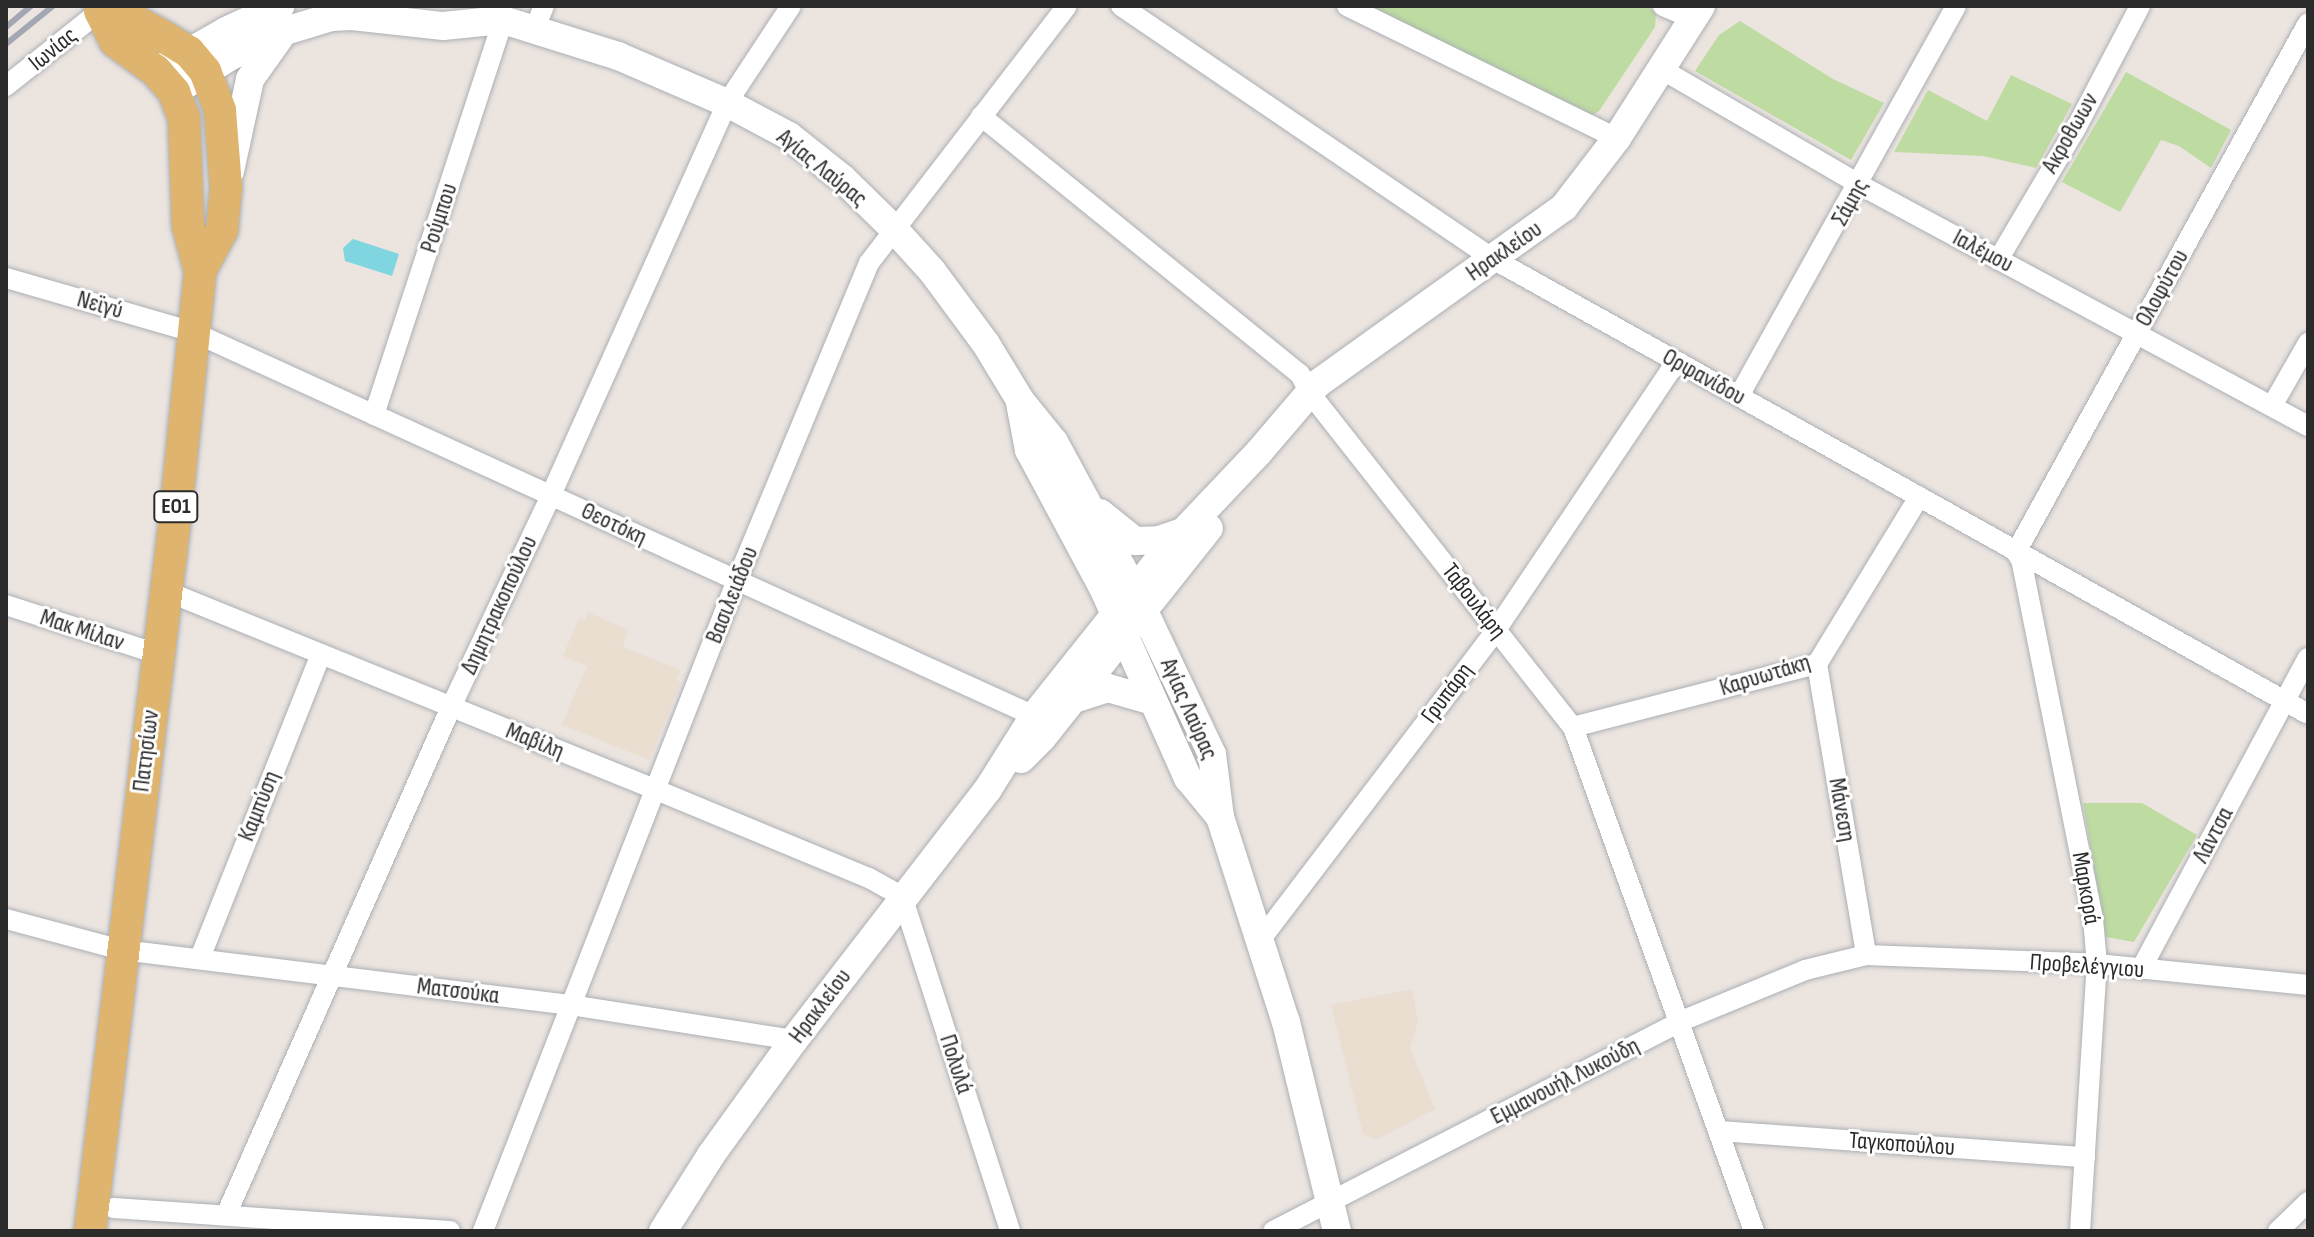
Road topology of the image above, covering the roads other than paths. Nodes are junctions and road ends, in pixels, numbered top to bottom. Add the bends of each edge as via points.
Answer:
1 (791, 6) edge
2 (1067, 6) edge
3 (1121, 6) edge
4 (1347, 6) edge
5 (1663, 6) edge
6 (1956, 6) edge
7 (2140, 6) edge
8 (100, 11) junction
9 (494, 13) edge
10 (1697, 13) edge
11 (539, 17) edge
12 (282, 19) edge
13 (2308, 23) edge
14 (197, 62) junction
15 (1661, 69) junction
16 (165, 81) junction
17 (6, 86) edge
18 (727, 103) junction
19 (981, 116) junction
20 (1617, 138) junction
21 (1860, 185) junction
22 (226, 187) junction
23 (893, 228) junction
24 (1493, 259) junction
25 (1998, 260) junction
26 (200, 271) junction
27 (6, 278) edge
28 (193, 332) junction
29 (2138, 332) junction
30 (2308, 343) edge
31 (1680, 363) junction
32 (1309, 392) junction
33 (1739, 396) junction
34 (1020, 400) junction
35 (2272, 406) junction
36 (374, 415) junction
37 (2308, 426) edge
38 (1259, 452) junction
39 (551, 495) junction
40 (1919, 497) junction
41 (1085, 498) junction
42 (1183, 531) junction
43 (2016, 552) junction
44 (737, 580) junction
45 (166, 591) junction
46 (6, 605) edge
47 (1130, 613) junction
48 (1496, 630) junction
49 (158, 654) junction
50 (321, 654) junction
51 (2308, 658) edge
52 (1817, 664) junction
53 (1074, 699) junction
54 (1153, 701) junction
55 (2284, 701) junction
56 (451, 707) junction
57 (2308, 714) edge
58 (1034, 716) junction
59 (1573, 727) junction
60 (654, 789) junction
61 (988, 789) junction
62 (1220, 817) junction
63 (902, 896) junction
64 (6, 919) edge
65 (1261, 939) junction
66 (122, 950) junction
67 (1866, 955) junction
68 (200, 958) junction
69 (2097, 964) junction
70 (2141, 969) junction
71 (335, 975) junction
72 (2308, 985) edge
73 (570, 1005) junction
74 (1679, 1022) junction
75 (794, 1040) junction
76 (1719, 1131) junction
77 (2085, 1157) junction
78 (1331, 1202) junction
79 (2308, 1202) edge
80 (113, 1208) dead end
81 (226, 1215) junction
82 (90, 1231) edge
83 (450, 1231) edge
84 (483, 1231) edge
85 (663, 1231) edge
86 (1010, 1231) edge
87 (1273, 1231) edge
88 (1337, 1231) edge
89 (1754, 1231) edge
90 (2080, 1231) edge
91 (2278, 1231) edge

1 - 18 street, Δημητρακοπούλου
2 - 19 street, Βασιλειάδου
3 - 24 street, Ορφανίδου
4 - 20 street
5 - 10 street
6 - 21 street, Σάμης
7 - 25 street, Ακροθωων
8 - 14 main road via 126,16
8 - 16 main road via 115,41
8 - 17 street, Ιωνίας
9 - 11 street, Αγίας Λαύρας
9 - 12 street, Αγίας Λαύρας via 443,26 340,16
9 - 36 street, Ρούμπου
10 - 15 street, Ηρακλείου
11 - 18 street, Αγίας Λαύρας
12 - 14 street, Αγίας Λαύρας
12 - 22 street via 250,79
13 - 29 street, Ολοφύτου
14 - 16 street, Αγίας Λαύρας
14 - 22 main road, Πατησίων / ΕΟ1 via 220,110
15 - 20 street, Ηρακλείου
15 - 21 street, Ιαλέμου
16 - 26 main road, Πατησίων / ΕΟ1 via 184,118 188,226
18 - 23 street, Αγίας Λαύρας via 789,136
18 - 39 street, Δημητρακοπούλου
19 - 23 street, Βασιλειάδου
19 - 32 street, Ταβουλάρη via 1290,365
20 - 24 street, Ηρακλείου via 1564,207
21 - 25 street, Ιαλέμου
21 - 33 street, Σάμης
22 - 26 main road, Πατησίων / ΕΟ1 via 222,230
23 - 34 street, Αγίας Λαύρας via 986,344
23 - 44 street, Βασιλειάδου via 869,263
24 - 31 street, Ορφανίδου
24 - 32 street, Ηρακλείου
25 - 29 street, Ιαλέμου
26 - 28 main road, Πατησίων / ΕΟ1
27 - 28 street, Νεϊγύ
28 - 36 street, Θεοτόκη
28 - 45 main road, Πατησίων / ΕΟ1
29 - 35 street, Ιαλέμου
29 - 43 street, Ολοφύτου
30 - 35 street
31 - 33 street, Ορφανίδου
31 - 48 street, Γρυπάρη
32 - 38 street, Ηρακλείου
32 - 48 street, Ταβουλάρη
33 - 40 street, Ορφανίδου
34 - 41 street, Αγίας Λαύρας via 1054,442
34 - 47 street, Αγίας Λαύρας via 1029,450
35 - 37 street, Ιαλέμου
36 - 39 street, Θεοτόκη
38 - 42 street, Ηρακλείου
38 - 47 street, Ηρακλείου via 1229,502
39 - 44 street, Θεοτόκη
39 - 56 street, Δημητρακοπούλου
40 - 43 street, Ορφανίδου
40 - 52 street, Καρυωτάκη
41 - 42 street via 1135,541
41 - 47 street, Αγίας Λαύρας
42 - 47 street, Ηρακλείου
43 - 55 street, Ορφανίδου
43 - 69 street, Μαρκορά via 2093,919
44 - 58 street, Θεοτόκη
44 - 60 street, Βασιλειάδου
45 - 49 main road, Πατησίων / ΕΟ1
45 - 50 street, Μαβίλη
46 - 49 street, Μακ Μίλαν
47 - 53 street, Ηρακλείου
47 - 54 street, Αγίας Λαύρας
47 - 58 street, Ηρακλείου
47 - 62 street, Αγίας Λαύρας via 1212,754
48 - 59 street, Ταβουλάρη
48 - 65 street, Γρυπάρη
49 - 66 main road, Πατησίων / ΕΟ1
50 - 56 street, Μαβίλη
50 - 68 street, Καμπύση
51 - 55 street, Λάντσα
52 - 59 street, Καρυωτάκη
52 - 67 street, Μάνεση
53 - 54 street via 1108,688
53 - 61 street, Ηρακλείου
54 - 62 street, Αγίας Λαύρας via 1188,778
55 - 57 street, Ορφανίδου
55 - 70 street, Λάντσα
56 - 60 street, Μαβίλη
56 - 71 street, Δημητρακοπούλου
58 - 61 street, Ηρακλείου
59 - 74 street, Ταβουλάρη
60 - 63 street, Μαβίλη
60 - 73 street, Βασιλειάδου
61 - 63 street, Ηρακλείου
62 - 65 street, Αγίας Λαύρας
63 - 75 street, Ηρακλείου
63 - 86 street, Πολυλά
64 - 66 street, Ματσούκα
65 - 78 street, Αγίας Λαύρας
66 - 68 street, Ματσούκα
66 - 82 main road, Πατησίων / ΕΟ1
67 - 69 street, Προβελέγγιου
67 - 74 street, Εμμανουήλ Λυκούδη via 1805,970
68 - 71 street, Ματσούκα
69 - 70 street, Προβελέγγιου
69 - 77 street, Μαρκορά
70 - 72 street, Προβελέγγιου
71 - 73 street, Ματσούκα
71 - 81 street, Δημητρακοπούλου
73 - 75 street, Ματσούκα
73 - 84 street, Βασιλειάδου
74 - 76 street, Ταβουλάρη
74 - 78 street, Εμμανουήλ Λυκούδη
75 - 85 street, Ηρακλείου
76 - 77 street, Ταγκοπούλου
76 - 89 street, Ταβουλάρη
77 - 90 street, Μαρκορά
78 - 87 street, Εμμανουήλ Λυκούδη
78 - 88 street, Αγίας Λαύρας
79 - 91 street
80 - 81 street
81 - 83 street

